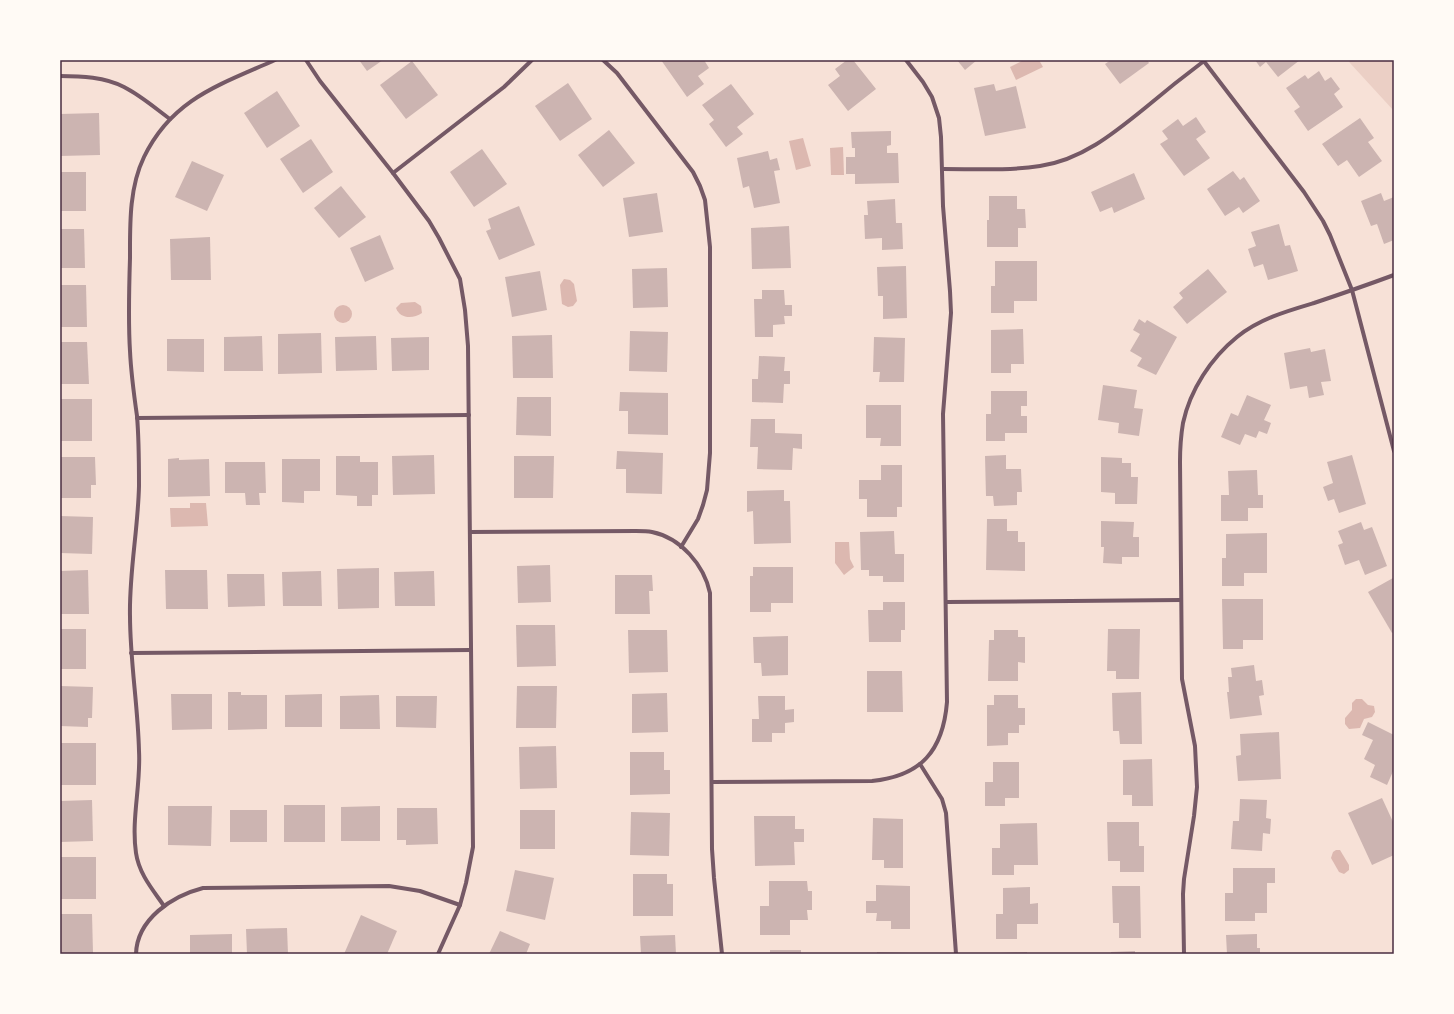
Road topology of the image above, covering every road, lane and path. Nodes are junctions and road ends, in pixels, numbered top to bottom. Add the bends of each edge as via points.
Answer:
1 (274, 60) edge
2 (306, 60) edge
3 (532, 60) edge
4 (603, 60) edge
5 (906, 60) edge
6 (1204, 60) edge
7 (60, 76) edge
8 (170, 119) junction
9 (943, 169) junction
10 (393, 173) junction
11 (1394, 275) edge
12 (1352, 290) junction
13 (469, 415) junction
14 (137, 418) junction
15 (1394, 451) edge
16 (470, 532) junction
17 (681, 547) junction
18 (1181, 600) junction
19 (947, 602) junction
20 (471, 650) junction
21 (131, 653) junction
22 (920, 764) junction
23 (712, 782) junction
24 (460, 905) junction
25 (164, 906) junction
26 (136, 954) edge
27 (438, 954) edge
28 (722, 954) edge
29 (956, 954) edge
30 (1184, 954) edge

1 - 8 street via 199,95
2 - 10 street
3 - 10 street via 504,87
4 - 17 street via 617,73 693,172 705,200 710,247 708,490 698,519
5 - 9 street via 923,82 935,104 940,124
6 - 9 street via 1108,138 1088,150 1041,166 1016,169
6 - 12 street via 1323,221
7 - 8 street via 92,78 123,86
8 - 14 street via 144,158 137,175 132,201 130,351
9 - 19 street via 951,313 943,414
10 - 13 street via 432,227 460,279 467,326
11 - 12 street
12 - 15 street
12 - 18 street via 1276,315 1248,329 1222,350 1200,380 1183,422
13 - 14 street
13 - 16 street
14 - 21 street via 139,488 130,592
16 - 17 street via 652,532
16 - 20 street
17 - 23 street via 702,570 710,593
18 - 19 street
18 - 30 street via 1182,679 1195,746 1197,773 1184,886
19 - 22 street via 946,719 939,741
20 - 21 street
20 - 24 street via 473,847
21 - 25 street via 139,751 134,827 136,856 146,880
22 - 23 street via 898,777 872,781
22 - 29 street via 942,799 946,813
23 - 28 street via 712,848
24 - 25 street via 420,891 381,886 203,888 180,896
24 - 27 street
25 - 26 street via 139,935

